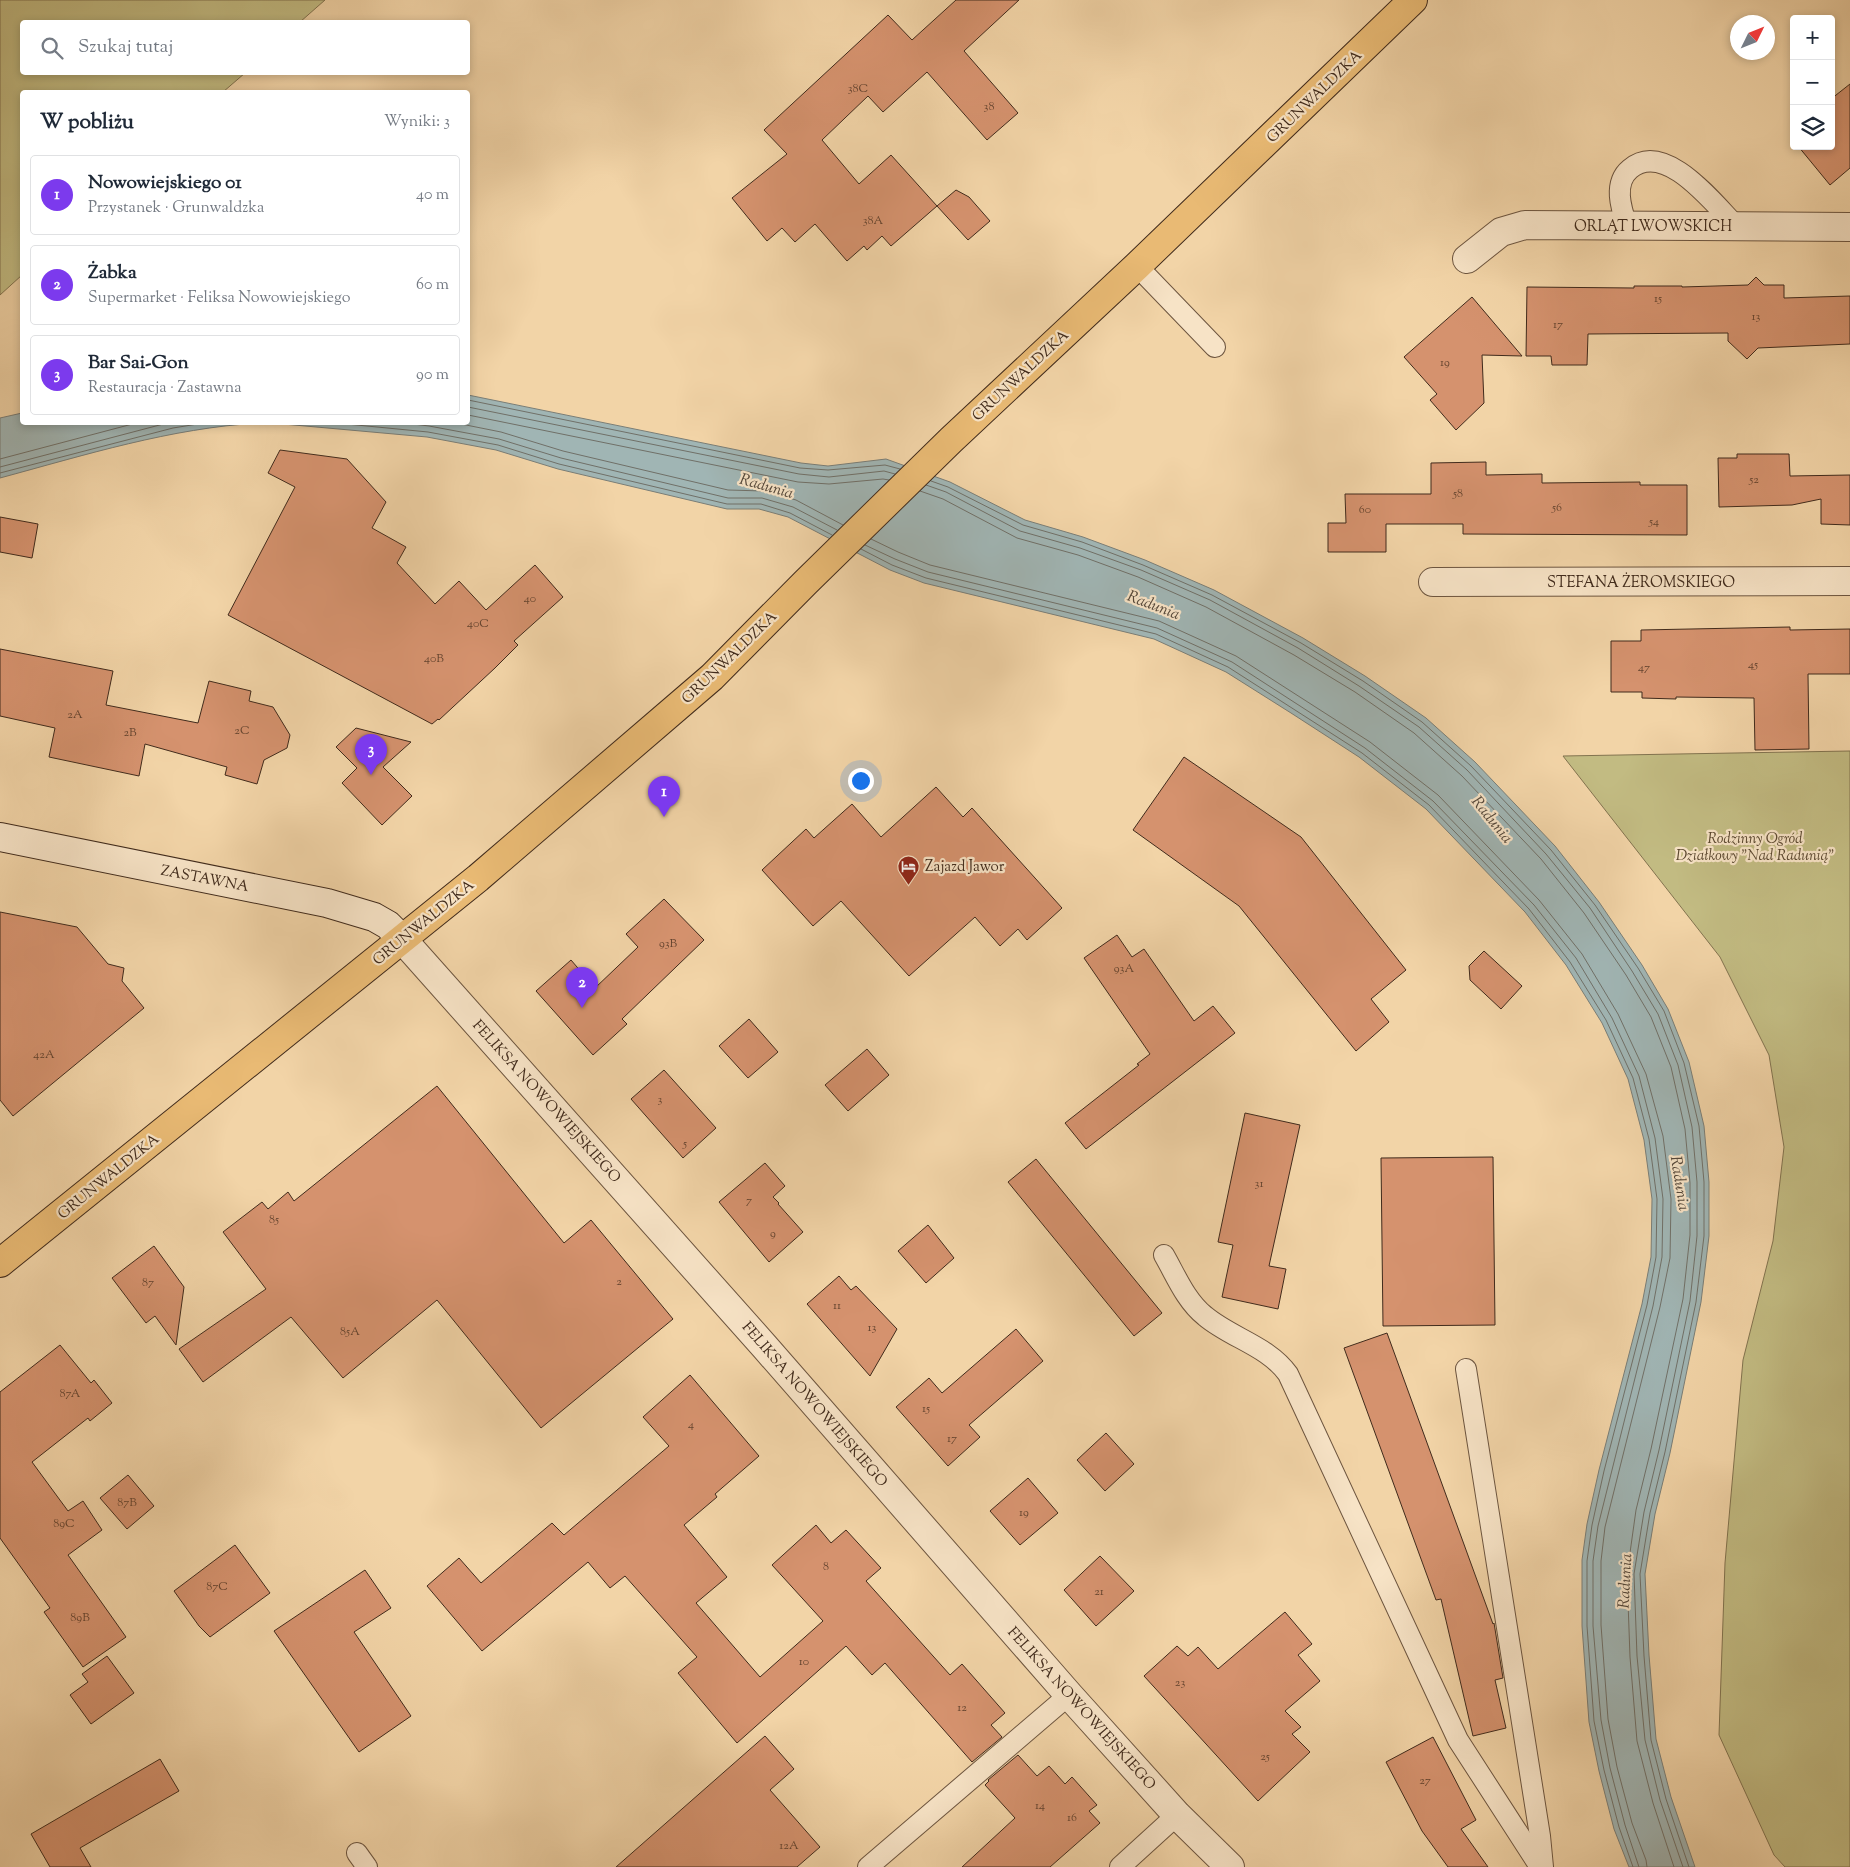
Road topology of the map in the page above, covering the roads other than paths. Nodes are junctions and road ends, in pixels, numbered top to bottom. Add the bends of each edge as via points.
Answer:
1 (1413, 0) edge
2 (1627, 226) junction
3 (1737, 227) junction
4 (1850, 227) edge
5 (1467, 259) dead end
6 (1137, 266) junction
7 (1215, 347) dead end
8 (1850, 581) edge
9 (1433, 582) dead end
10 (0, 837) edge
11 (402, 938) junction
12 (1164, 1255) dead end
13 (0, 1263) edge
14 (1466, 1369) dead end
15 (1069, 1695) junction
16 (1177, 1815) junction
17 (868, 1867) edge
18 (1120, 1867) edge
19 (1230, 1867) edge
20 (1541, 1867) edge

1 - 6 main road, GRUNWALDZKA
2 - 3 street, ORLĄT LWOWSKICH
2 - 3 lane via 1619,192 1626,173 1638,162 1651,160 1669,165 1688,178
2 - 5 street, ORLĄT LWOWSKICH via 1525,225 1501,232
3 - 4 street, ORLĄT LWOWSKICH
6 - 7 lane
6 - 11 main road, GRUNWALDZKA via 951,440 712,677 478,878
8 - 9 street, STEFANA ŻEROMSKIEGO
10 - 11 street, ZASTAWNA via 327,904 374,916
11 - 13 main road, GRUNWALDZKA
11 - 15 street, FELIKSA NOWOWIEJSKIEGO
12 - 20 lane via 1194,1306 1206,1318 1274,1358 1288,1374 1458,1740
14 - 20 lane via 1537,1817
15 - 16 street, FELIKSA NOWOWIEJSKIEGO
15 - 17 lane
16 - 18 lane
16 - 19 street, FELIKSA NOWOWIEJSKIEGO

